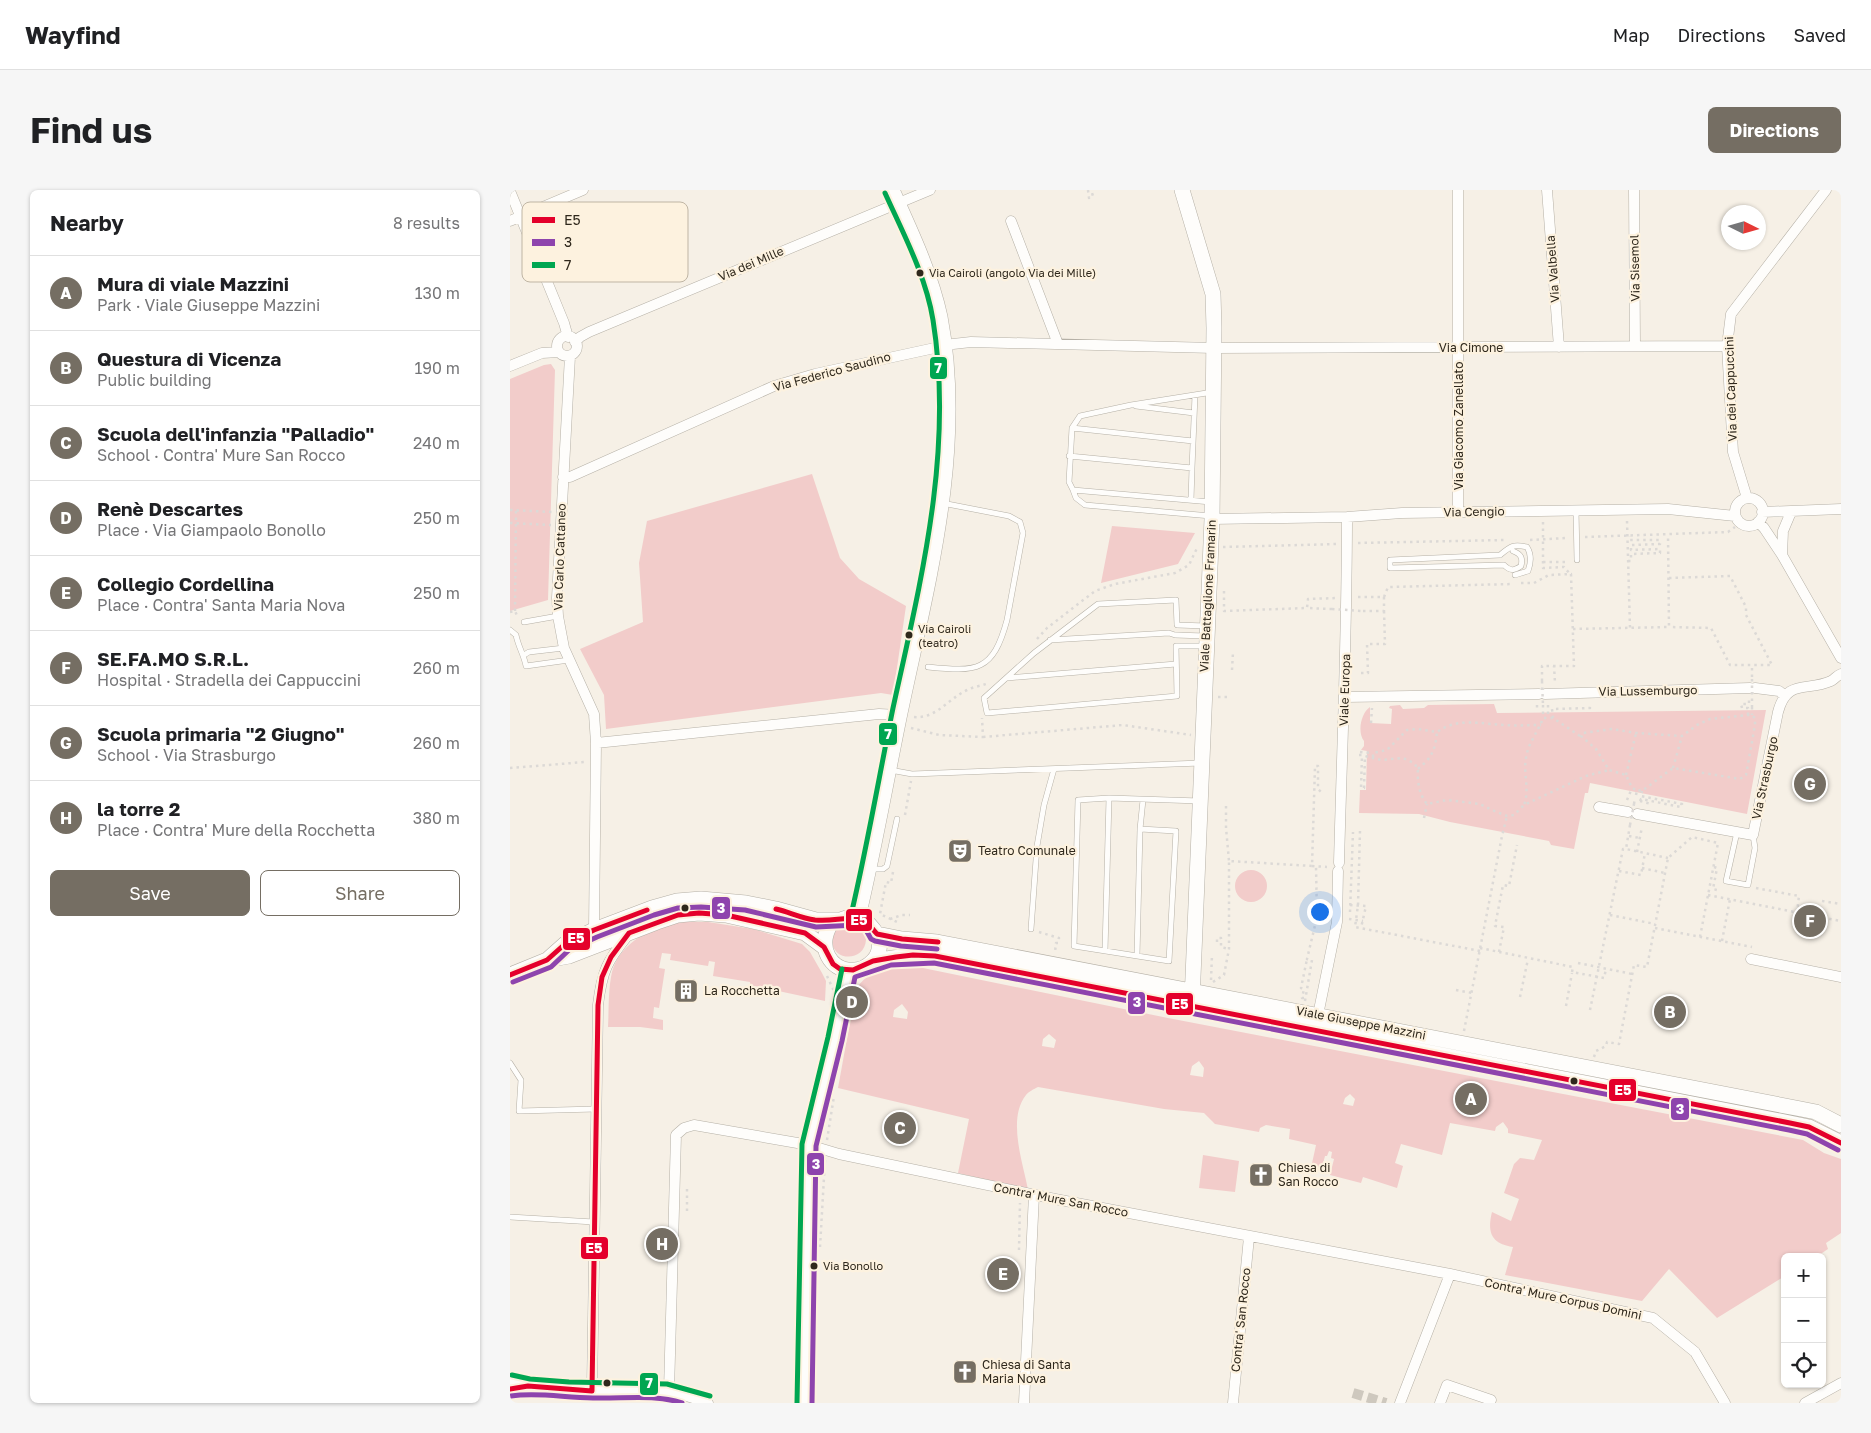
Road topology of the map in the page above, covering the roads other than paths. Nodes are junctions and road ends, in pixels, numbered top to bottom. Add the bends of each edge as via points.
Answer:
1 (583, 190) edge
2 (930, 190) edge
3 (1182, 190) edge
4 (1458, 190) edge
5 (1547, 190) edge
6 (1634, 190) edge
7 (1826, 190) edge
8 (510, 191) edge
9 (895, 196) edge
10 (554, 202) edge
11 (521, 216) joint
12 (510, 221) edge
13 (1011, 221) dead end
14 (548, 282) edge
15 (572, 339) junction
16 (1058, 344) junction
17 (943, 345) junction
18 (1635, 346) junction
19 (1727, 346) junction
20 (1559, 347) junction
21 (1214, 348) junction
22 (1459, 348) junction
23 (564, 354) junction
24 (510, 366) edge
25 (1213, 392) junction
26 (1195, 395) junction
27 (1131, 405) junction
28 (1194, 413) junction
29 (1072, 428) junction
30 (1193, 441) junction
31 (1069, 456) junction
32 (1192, 468) junction
33 (563, 477) junction
34 (1073, 490) junction
35 (1747, 498) junction
36 (1191, 500) junction
37 (942, 503) junction
38 (1841, 509) edge
39 (1576, 510) junction
40 (1212, 512) junction
41 (1458, 512) junction
42 (1762, 512) junction
43 (1791, 512) junction
44 (1735, 516) junction
45 (1347, 517) junction
46 (1758, 522) junction
47 (1514, 551) dead end
48 (1782, 555) junction
49 (1577, 560) dead end
50 (1514, 575) dead end
51 (558, 616) junction
52 (524, 622) dead end
53 (510, 630) edge
54 (1206, 636) junction
55 (1050, 640) junction
56 (564, 648) junction
57 (524, 655) junction
58 (1841, 658) edge
59 (569, 660) junction
60 (1176, 664) junction
61 (928, 667) dead end
62 (1841, 674) edge
63 (1006, 678) junction
64 (1784, 695) junction
65 (1346, 697) junction
66 (903, 721) junction
67 (596, 743) junction
68 (1202, 763) junction
69 (1054, 769) junction
70 (890, 770) junction
71 (1109, 798) junction
72 (1143, 800) junction
73 (1200, 801) junction
74 (1599, 807) dead end
75 (897, 819) dead end
76 (1140, 829) junction
77 (1737, 832) junction
78 (1753, 834) junction
79 (868, 868) junction
80 (858, 917) junction
81 (838, 920) junction
82 (1031, 929) dead end
83 (594, 930) junction
84 (629, 933) junction
85 (877, 934) junction
86 (824, 947) junction
87 (1105, 951) junction
88 (1137, 956) junction
89 (1751, 959) dead end
90 (547, 960) junction
91 (873, 961) junction
92 (849, 970) junction
93 (510, 975) edge
94 (1841, 977) edge
95 (1193, 991) junction
96 (1191, 1007) junction
97 (1318, 1015) junction
98 (510, 1063) edge
99 (596, 1109) junction
100 (1841, 1125) edge
101 (1841, 1143) edge
102 (809, 1145) junction
103 (1034, 1195) junction
104 (510, 1217) edge
105 (594, 1222) junction
106 (1249, 1236) junction
107 (1450, 1274) junction
108 (510, 1382) edge
109 (1841, 1385) edge
110 (528, 1386) junction
111 (510, 1388) edge
112 (592, 1390) junction
113 (669, 1391) junction
114 (681, 1399) edge
115 (1491, 1400) dead end
116 (708, 1403) edge
117 (804, 1403) edge
118 (1024, 1403) edge
119 (1233, 1403) edge
120 (1400, 1403) edge
121 (1440, 1403) edge
122 (1725, 1403) edge
123 (1805, 1403) edge

1 - 10 street
2 - 9 street, Via dei Mille
3 - 21 main road, Viale Battaglione Framarin via 1213,294
4 - 22 street, Via Giacomo Zanellato
5 - 20 street, Via Valbella
6 - 18 street, Via Sisemol
7 - 19 street, Via dei Cappuccini via 1732,314
8 - 11 street
9 - 15 street, Via dei Mille
9 - 17 main road via 930,285 940,317
11 - 12 street
13 - 16 street
14 - 15 street
15 - 23 street via 575,350
15 - 23 street via 559,341 557,347
16 - 17 street, Via Federico Saudino via 971,342
16 - 21 street, Via Federico Saudino
17 - 33 street, Via Federico Saudino via 774,386 570,477
17 - 37 main road via 948,394
18 - 19 street, Via Cimone
18 - 20 street, Via Cimone
19 - 35 street, Via dei Cappuccini via 1733,452
20 - 22 street, Via Cimone
21 - 22 street, Via Cimone
21 - 25 main road, Viale Battaglione Framarin
22 - 41 street, Via Giacomo Zanellato
23 - 24 street via 542,353
23 - 33 street, Via Carlo Cattaneo
25 - 26 lane
25 - 40 main road, Viale Battaglione Framarin
26 - 27 lane
26 - 28 lane
27 - 28 lane
27 - 29 lane via 1080,416
28 - 30 lane
29 - 30 lane
29 - 31 lane
30 - 32 lane
31 - 32 lane
31 - 34 lane via 1069,482
32 - 36 lane
33 - 51 street, Via Carlo Cattaneo
34 - 36 lane
34 - 40 lane via 1076,498 1085,505
35 - 42 street via 1758,502
35 - 44 street via 1739,502
36 - 40 lane
37 - 61 lane via 1009,516 1020,522 1023,532 1008,620 992,656 976,668
37 - 66 main road
38 - 43 street
39 - 41 street, Via Cengio
39 - 44 street, Via Cengio via 1668,509
39 - 49 lane
40 - 45 street, Via Cengio
40 - 54 main road, Viale Battaglione Framarin
41 - 45 street, Via Cengio via 1402,512
42 - 43 street
42 - 46 street
43 - 48 street via 1782,531
44 - 46 street via 1744,525
45 - 65 street, Viale Europa
46 - 48 street
47 - 50 lane via 1522,560 1521,566 1515,570 1504,565 1390,568 1390,560 1500,555 1510,546 1527,547 1530,552 1528,571
48 - 58 street
51 - 52 lane
51 - 56 street, Via Carlo Cattaneo
53 - 57 lane via 516,635
54 - 55 lane via 1169,633
54 - 55 lane via 1177,625 1176,600 1098,604
54 - 60 lane via 1176,646
54 - 68 main road, Viale Battaglione Framarin
55 - 63 lane
56 - 57 lane
56 - 59 street, Via Carlo Cattaneo
57 - 59 lane via 526,666
59 - 67 street, Via Carlo Cattaneo via 594,714
60 - 63 lane
60 - 63 lane via 1177,696 987,713 984,698
62 - 64 street via 1832,680 1794,688
64 - 65 street, Via Lussemburgo via 1779,691 1547,699
64 - 78 street, Via Strasburgo
65 - 97 street, Viale Europa via 1337,922
66 - 67 street via 879,714
66 - 70 main road
67 - 83 street, Via Carlo Cattaneo
68 - 69 lane
68 - 73 main road, Viale Battaglione Framarin
69 - 70 lane via 912,774
69 - 82 lane via 1037,846
70 - 79 main road
71 - 72 lane
71 - 87 lane
71 - 87 lane via 1078,800 1074,946
72 - 73 lane
72 - 76 lane
73 - 95 main road, Viale Battaglione Framarin
74 - 77 street, Via Strasburgo
75 - 79 lane via 887,866 883,869
76 - 88 lane
76 - 88 lane via 1176,831 1169,961
77 - 78 street, Via Strasburgo
77 - 78 lane via 1726,880 1748,885 1755,848
79 - 80 main road
80 - 81 main road
80 - 85 main road via 872,925
81 - 83 main road via 816,920 746,903 702,899 652,908
81 - 86 main road via 831,923
83 - 90 main road via 565,944
84 - 86 main road via 678,915 699,913 726,915 805,933
84 - 90 main road via 569,956
84 - 99 street via 611,957 602,977 598,1005
85 - 91 main road via 879,948
85 - 95 main road, Viale Giuseppe Mazzini via 937,942
86 - 92 main road via 833,964
87 - 88 lane
89 - 94 street
90 - 93 main road
91 - 92 main road
91 - 96 main road, Viale Giuseppe Mazzini via 914,955 935,956
92 - 102 street
95 - 96 main road, Viale Battaglione Framarin
95 - 97 main road, Viale Giuseppe Mazzini via 1302,1005
96 - 101 main road, Viale Giuseppe Mazzini via 1790,1123 1809,1127
97 - 100 main road, Viale Giuseppe Mazzini via 1801,1108
98 - 99 lane via 521,1080 519,1111
99 - 105 street
102 - 103 street, Contra' Mure San Rocco
102 - 113 street, Contra' Mure San Rocco via 694,1125 684,1128 676,1136
102 - 117 street
103 - 106 street, Contra' Mure San Rocco
103 - 118 street
104 - 105 lane
105 - 112 street
106 - 107 street, Contra' Mure San Rocco via 1263,1234
106 - 119 street, Contra' San Rocco
107 - 120 street
107 - 122 street, Contra' Mure Corpus Domini via 1653,1318 1695,1352
108 - 110 street
109 - 123 street
110 - 111 street
110 - 112 street
112 - 113 street
113 - 114 street
114 - 116 street
115 - 121 street via 1447,1385

